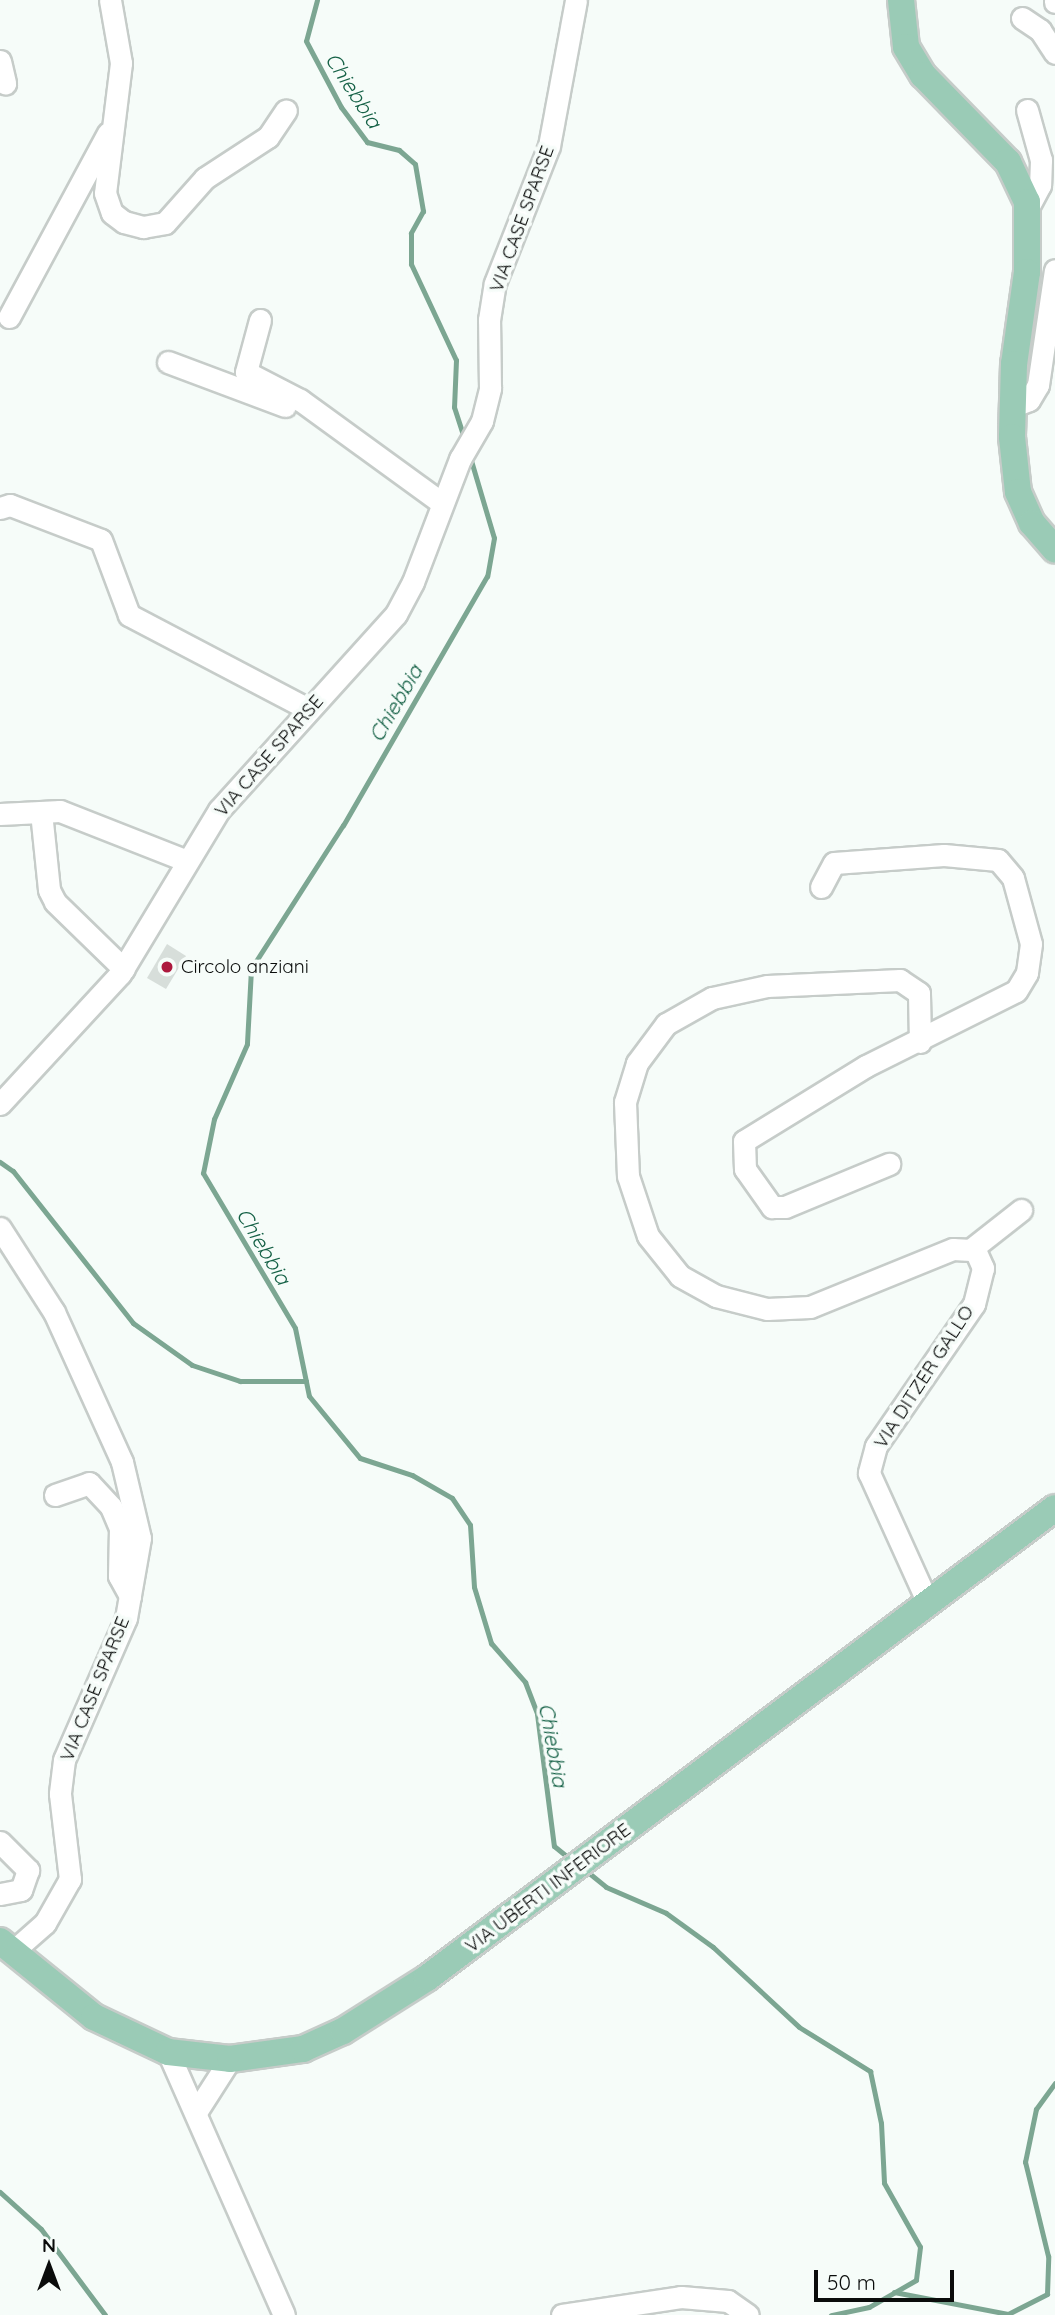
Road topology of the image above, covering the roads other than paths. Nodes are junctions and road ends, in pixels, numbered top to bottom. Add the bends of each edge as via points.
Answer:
1 (110, 0) edge
2 (576, 0) edge
3 (901, 0) edge
4 (1022, 18) dead end
5 (1055, 52) edge
6 (0, 61) edge
7 (5, 83) dead end
8 (286, 110) dead end
9 (1027, 110) dead end
10 (114, 114) junction
11 (1027, 209) junction
12 (1055, 270) edge
13 (9, 317) dead end
14 (260, 320) dead end
15 (169, 362) dead end
16 (1011, 407) junction
17 (326, 423) junction
18 (442, 503) junction
19 (0, 508) edge
20 (1055, 549) edge
21 (309, 709) junction
22 (41, 812) junction
23 (0, 814) edge
24 (187, 861) junction
25 (821, 887) dead end
26 (124, 969) junction
27 (920, 1042) junction
28 (0, 1104) edge
29 (889, 1164) dead end
30 (1021, 1210) dead end
31 (0, 1228) edge
32 (974, 1247) junction
33 (55, 1495) dead end
34 (1055, 1508) edge
35 (130, 1596) junction
36 (928, 1603) junction
37 (0, 1842) edge
38 (0, 1894) edge
39 (6, 1947) edge
40 (168, 2052) junction
41 (230, 2059) junction
42 (198, 2109) junction
43 (284, 2315) edge
44 (562, 2315) edge
45 (748, 2315) edge

1 - 10 street via 121,63
2 - 18 street, VIA CASE SPARSE via 549,146 495,283 488,340 490,388
3 - 11 main road via 906,47 923,75 1009,162
4 - 5 street via 1040,30
6 - 7 street
8 - 10 street via 268,137 205,178 155,227 124,222 112,213 104,193
9 - 11 street via 1041,160 1040,185
10 - 13 street
11 - 16 main road via 1027,272
12 - 16 street via 1038,385 1029,400
14 - 17 street via 246,372 300,400
15 - 17 street
16 - 20 main road via 1018,492 1032,523
17 - 18 street
18 - 21 street, VIA CASE SPARSE via 396,614
19 - 21 street via 10,505 101,541 129,615
21 - 24 street, VIA CASE SPARSE via 219,810
22 - 23 street
22 - 24 street via 85,819
22 - 26 street via 49,890 55,902
24 - 26 street, VIA CASE SPARSE
25 - 27 street via 834,863 944,855 998,860 1013,878 1031,944 1027,973 1016,991
26 - 28 street, VIA CASE SPARSE
27 - 29 street via 866,1066 744,1141 746,1169 772,1207 785,1207
27 - 32 street via 919,993 900,980 767,986 712,999 666,1024 637,1063 625,1102 632,1198 648,1236 680,1276 716,1296 767,1309 810,1307 953,1249
30 - 32 street
31 - 35 street, VIA CASE SPARSE via 54,1311 122,1462 140,1538
32 - 36 street, VIA DITZER GALLO via 983,1268 974,1304 876,1446 869,1473
33 - 35 street via 89,1483 111,1507 120,1528 119,1576
34 - 36 main road, VIA UBERTI INFERIORE
35 - 39 street, VIA CASE SPARSE via 126,1618 64,1760 60,1794 70,1879 45,1923
36 - 41 main road, VIA UBERTI INFERIORE via 427,1978 343,2031 303,2049
37 - 38 street via 28,1870 22,1890
39 - 40 main road, VIA UBERTI INFERIORE via 94,2017
40 - 41 main road, VIA UBERTI INFERIORE
40 - 42 street
41 - 42 street
42 - 43 street via 212,2163 240,2207
44 - 45 street via 681,2297 728,2301

